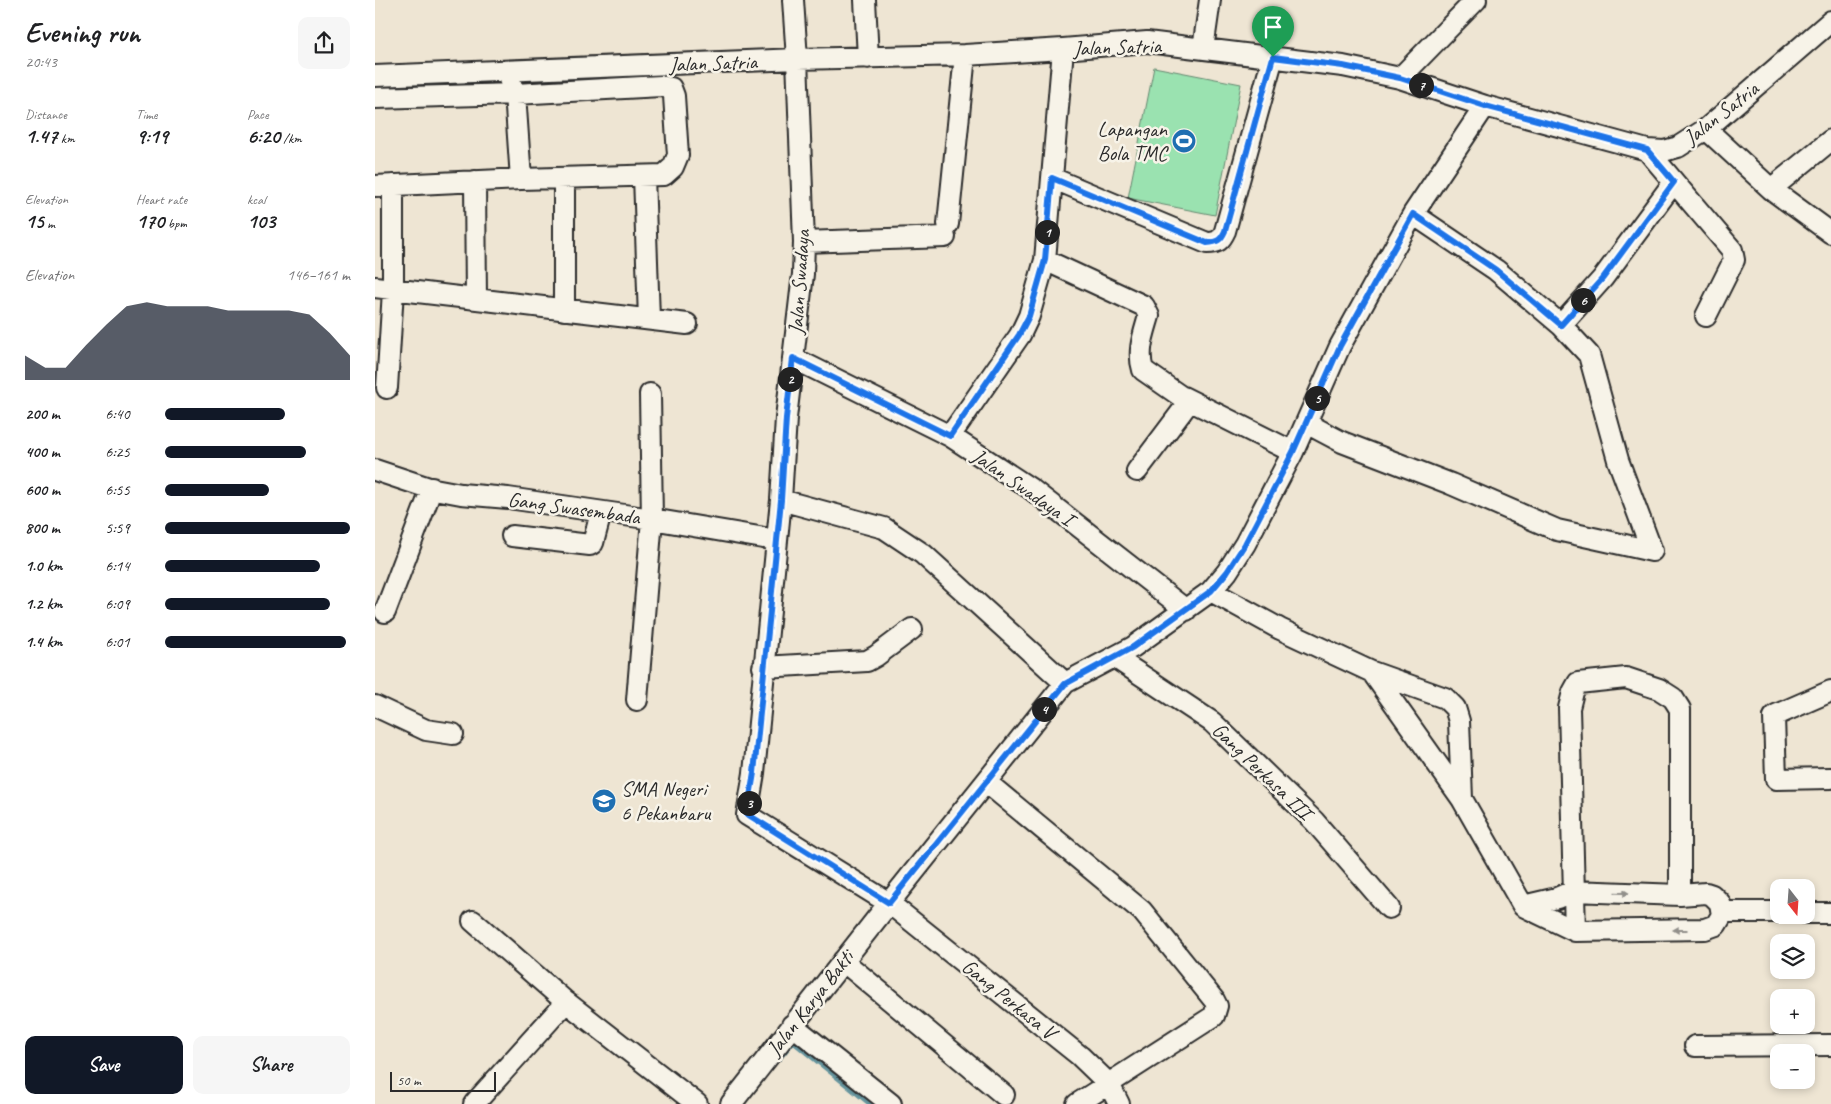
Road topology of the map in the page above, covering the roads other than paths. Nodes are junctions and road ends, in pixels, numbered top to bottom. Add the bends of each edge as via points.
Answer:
1 (793, 0) edge
2 (865, 0) edge
3 (1210, 0) edge
4 (1476, 0) edge
5 (1831, 22) edge
6 (1063, 49) junction
7 (1203, 49) junction
8 (965, 55) junction
9 (1273, 57) junction
10 (868, 58) junction
11 (797, 59) junction
12 (505, 71) junction
13 (375, 76) edge
14 (1400, 78) junction
15 (515, 94) junction
16 (375, 98) edge
17 (1485, 106) junction
18 (1706, 129) junction
19 (1831, 140) edge
20 (1647, 150) junction
21 (644, 176) junction
22 (564, 178) junction
23 (1052, 178) junction
24 (521, 179) junction
25 (475, 181) junction
26 (1674, 182) junction
27 (384, 185) edge
28 (1771, 189) junction
29 (1413, 214) junction
30 (1831, 233) edge
31 (804, 242) junction
32 (1045, 260) junction
33 (384, 289) edge
34 (476, 299) junction
35 (564, 310) junction
36 (1706, 316) dead end
37 (649, 319) junction
38 (687, 324) dead end
39 (1561, 325) junction
40 (793, 358) junction
41 (387, 388) dead end
42 (650, 394) dead end
43 (1183, 397) junction
44 (1306, 423) junction
45 (950, 436) junction
46 (1293, 452) junction
47 (375, 470) edge
48 (1137, 471) dead end
49 (432, 488) junction
50 (781, 500) junction
51 (601, 512) junction
52 (652, 519) junction
53 (513, 536) dead end
54 (776, 540) junction
55 (1211, 591) junction
56 (1186, 610) junction
57 (385, 612) dead end
58 (912, 629) dead end
59 (1114, 657) junction
60 (763, 667) junction
61 (1372, 672) junction
62 (1065, 684) junction
63 (1831, 691) edge
64 (637, 700) dead end
65 (375, 706) edge
66 (453, 734) dead end
67 (1831, 778) edge
68 (986, 782) junction
69 (1462, 799) junction
70 (1573, 891) junction
71 (1680, 894) junction
72 (889, 903) junction
73 (1523, 906) junction
74 (1389, 908) dead end
75 (1722, 912) junction
76 (1770, 912) edge
77 (1815, 913) edge
78 (1831, 913) edge
79 (473, 921) dead end
80 (1575, 930) junction
81 (843, 961) junction
82 (566, 1002) junction
83 (792, 1025) junction
84 (1831, 1045) edge
85 (1695, 1046) dead end
86 (1109, 1084) junction
87 (1004, 1095) dead end
88 (474, 1104) edge
89 (697, 1104) edge
90 (731, 1104) edge
91 (891, 1104) edge
92 (1077, 1104) edge
93 (1119, 1104) edge

1 - 11 street, Jalan Swadaya
2 - 10 street
3 - 7 street
4 - 14 street
5 - 18 street, Jalan Satria
6 - 7 street, Jalan Satria via 1147,42
6 - 8 street, Jalan Satria
6 - 23 street
7 - 9 street, Jalan Satria
8 - 10 street, Jalan Satria
8 - 31 street via 947,231
9 - 14 street, Jalan Satria via 1343,66
9 - 23 street via 1225,231 1215,243 1207,243
10 - 11 street, Jalan Satria
11 - 12 street, Jalan Satria
11 - 31 street, Jalan Swadaya
12 - 13 street, Jalan Satria
12 - 15 street
14 - 17 street, Jalan Satria
15 - 16 street
15 - 21 street via 671,88 678,155 673,167 664,175
15 - 24 street
17 - 20 street, Jalan Satria
17 - 29 street
18 - 20 street, Jalan Satria via 1664,151
18 - 28 street
19 - 28 street
20 - 26 street
21 - 22 street
21 - 37 street
22 - 24 street
22 - 35 street
23 - 32 street
24 - 25 street
25 - 27 street
25 - 34 street
26 - 36 street via 1732,250 1734,260
26 - 39 street via 1603,278
27 - 33 street
28 - 30 street
29 - 39 street via 1496,270
29 - 44 street via 1340,346
31 - 40 street, Jalan Swadaya
32 - 43 street via 1144,306 1149,316 1140,347 1143,370
32 - 45 street via 1029,316 1019,335
33 - 34 street
33 - 41 street
34 - 35 street
35 - 37 street
37 - 38 street
39 - 44 street via 1589,355 1618,460 1652,551 1557,530 1342,442
40 - 45 street, Jalan Swadaya I
40 - 50 street, Jalan Swadaya
42 - 52 street
43 - 46 street
43 - 48 street via 1189,402
44 - 46 street
45 - 56 street, Jalan Swadaya I via 1031,489
46 - 55 street via 1245,544
47 - 49 street, Gang Swasembada
49 - 51 street, Gang Swasembada
49 - 57 street
50 - 54 street, Jalan Swadaya
50 - 62 street via 884,528 923,554
51 - 52 street, Gang Swasembada
51 - 53 street via 590,545
52 - 54 street, Gang Swasembada
52 - 64 street
54 - 60 street, Jalan Swadaya
55 - 56 street
55 - 61 street
56 - 59 street
58 - 60 street via 867,661
59 - 62 street
59 - 74 street, Gang Perkasa III via 1212,722 1314,820
60 - 72 street, Jalan Swadaya via 754,773 747,814
61 - 69 street
61 - 69 street via 1445,698 1455,708 1459,722
62 - 68 street, Jalan Karya Bakti
63 - 67 street via 1774,717 1776,779
65 - 66 street via 426,730
68 - 72 street, Jalan Karya Bakti
68 - 86 street via 1142,910 1217,1006 1214,1016
69 - 73 street
70 -> 71 street
70 - 71 street via 1569,708 1578,683 1626,678 1659,689 1673,698 1680,709
70 - 73 street
70 - 80 street
71 - 75 street via 1712,895 1720,903
72 - 81 street, Jalan Karya Bakti
72 - 86 street, Gang Perkasa V via 1080,1056
73 - 80 street
75 - 76 street
75 -> 80 street via 1716,925 1705,930
77 - 78 street
79 - 82 street
81 - 83 street, Jalan Karya Bakti
81 - 87 street
82 - 88 street
82 - 89 street
83 - 90 street, Jalan Karya Bakti
83 - 91 street
84 - 85 street
86 - 92 street
86 - 93 street, Gang Perkasa V

